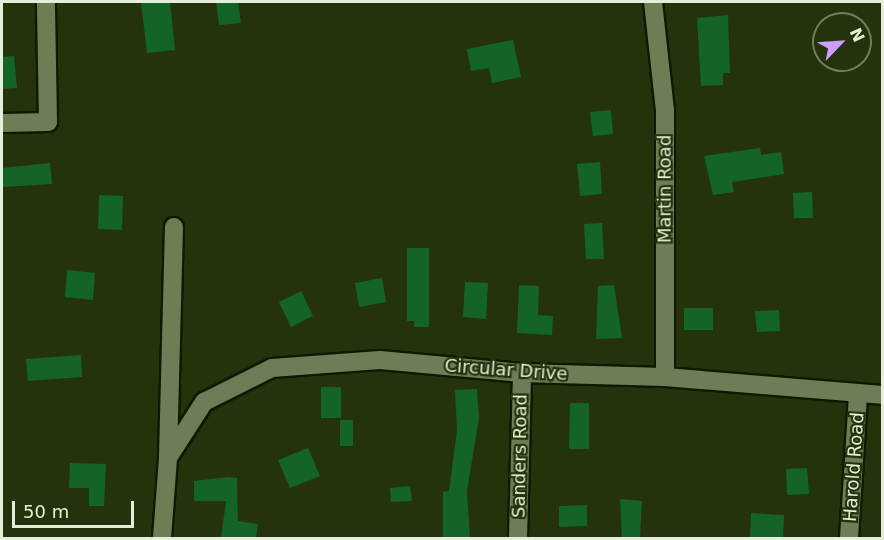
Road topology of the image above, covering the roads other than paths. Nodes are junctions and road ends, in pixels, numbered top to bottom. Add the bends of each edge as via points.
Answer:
1 (46, 2) edge
2 (653, 2) edge
3 (2, 123) edge
4 (174, 227) dead end
5 (522, 373) junction
6 (665, 377) junction
7 (882, 394) edge
8 (858, 395) junction
9 (168, 458) junction
10 (162, 538) edge
11 (518, 538) edge
12 (849, 538) edge

1 - 3 street via 48,122
2 - 6 street, Martin Road via 665,111
4 - 9 street, Circular Drive
5 - 6 street, Circular Drive
5 - 9 street, Circular Drive via 380,360 272,368 204,402
5 - 11 street, Sanders Road
6 - 8 street, Circular Drive
7 - 8 street, Circular Drive
8 - 12 street, Harold Road
9 - 10 street, Circular Drive

